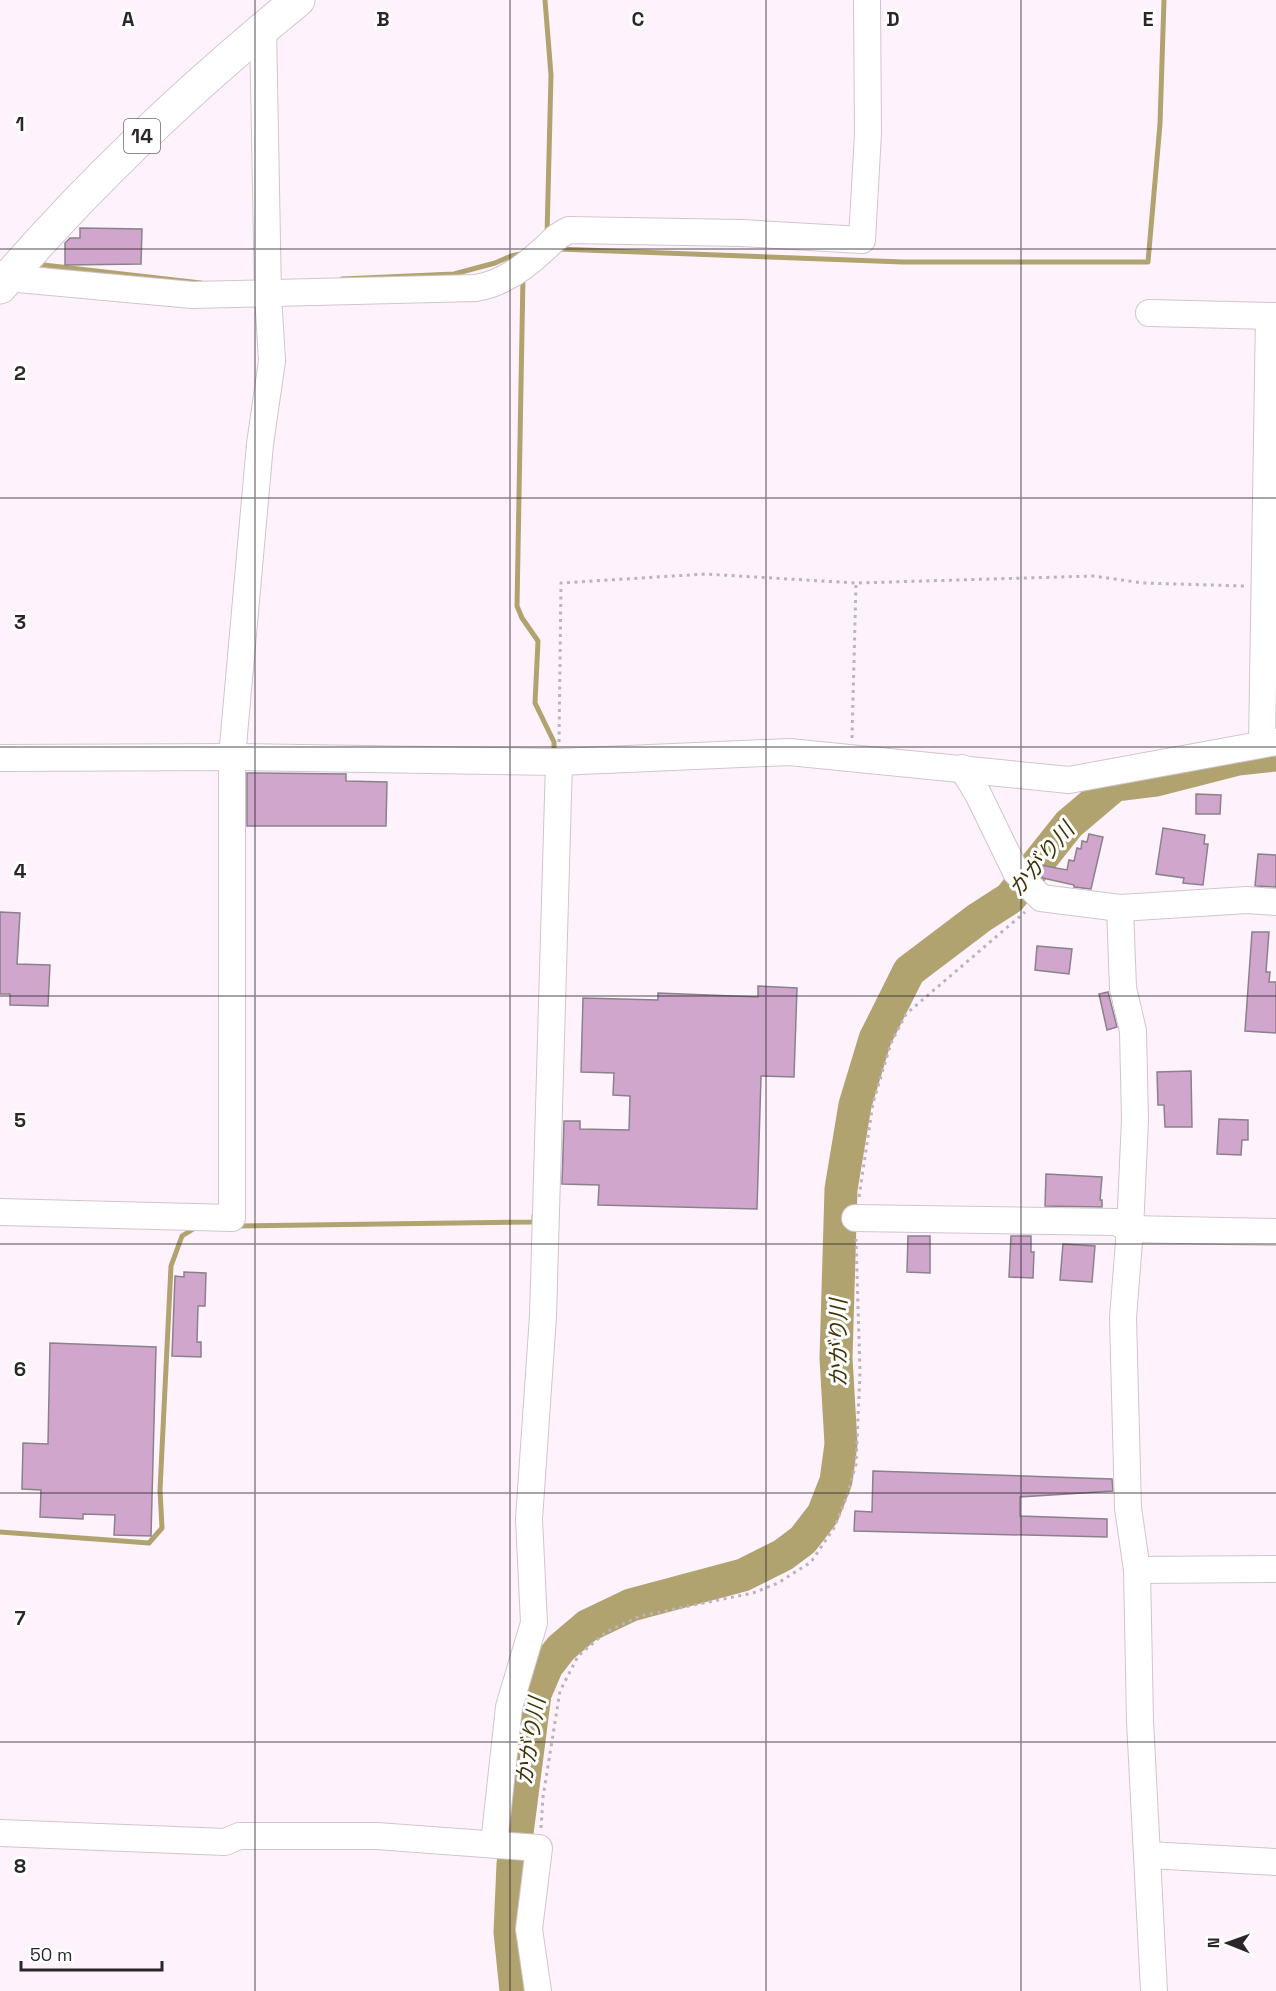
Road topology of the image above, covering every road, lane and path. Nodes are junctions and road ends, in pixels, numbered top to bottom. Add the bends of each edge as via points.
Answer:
1 (298, 0) edge
2 (867, 0) edge
3 (262, 28) junction
4 (4, 283) edge
5 (268, 294) junction
6 (1149, 313) dead end
7 (1273, 316) edge
8 (856, 583) junction
9 (1264, 586) junction
10 (1269, 743) edge
11 (232, 757) junction
12 (0, 758) edge
13 (851, 758) junction
14 (559, 762) junction
15 (962, 768) junction
16 (1039, 896) junction
17 (1276, 902) edge
18 (1120, 908) junction
19 (0, 1212) edge
20 (855, 1218) junction
21 (1130, 1229) junction
22 (1276, 1232) edge
23 (1276, 1569) edge
24 (1137, 1570) junction
25 (0, 1833) edge
26 (494, 1844) junction
27 (539, 1848) junction
28 (1148, 1855) junction
29 (1276, 1862) edge
30 (538, 1991) edge
31 (1154, 1991) edge

1 - 3 main road, 14
2 - 5 street via 868,133 862,240 569,230 555,237 511,275 487,286
3 - 4 main road, 14 via 132,145
3 - 5 street
4 - 5 street via 192,295
5 - 11 street via 272,361 260,444
6 - 7 street
7 - 9 street
8 - 9 path via 1093,576 1143,583
8 - 13 path
8 - 14 path via 705,574 561,583
9 - 10 street
10 - 15 street via 1069,780
11 - 12 street
11 - 14 street
11 - 19 street via 232,1218
13 - 14 street via 789,752
13 - 15 street
14 - 26 street via 543,1316 530,1519 534,1623 509,1707
15 - 16 street via 1016,872
16 - 18 street
16 - 20 path via 906,1014 891,1043 873,1103
17 - 18 street via 1247,900
18 - 21 street via 1123,988 1133,1042 1135,1120
20 - 21 street via 1116,1222
20 - 27 path via 860,1372 856,1464 834,1528 811,1562 778,1583 753,1593 640,1616 606,1632 578,1656 560,1691
21 - 22 street
21 - 24 street via 1123,1318 1128,1508
23 - 24 street
24 - 28 street
25 - 26 street via 225,1842 239,1836 376,1836
26 - 27 street
27 - 30 street via 529,1929
28 - 29 street
28 - 31 street

